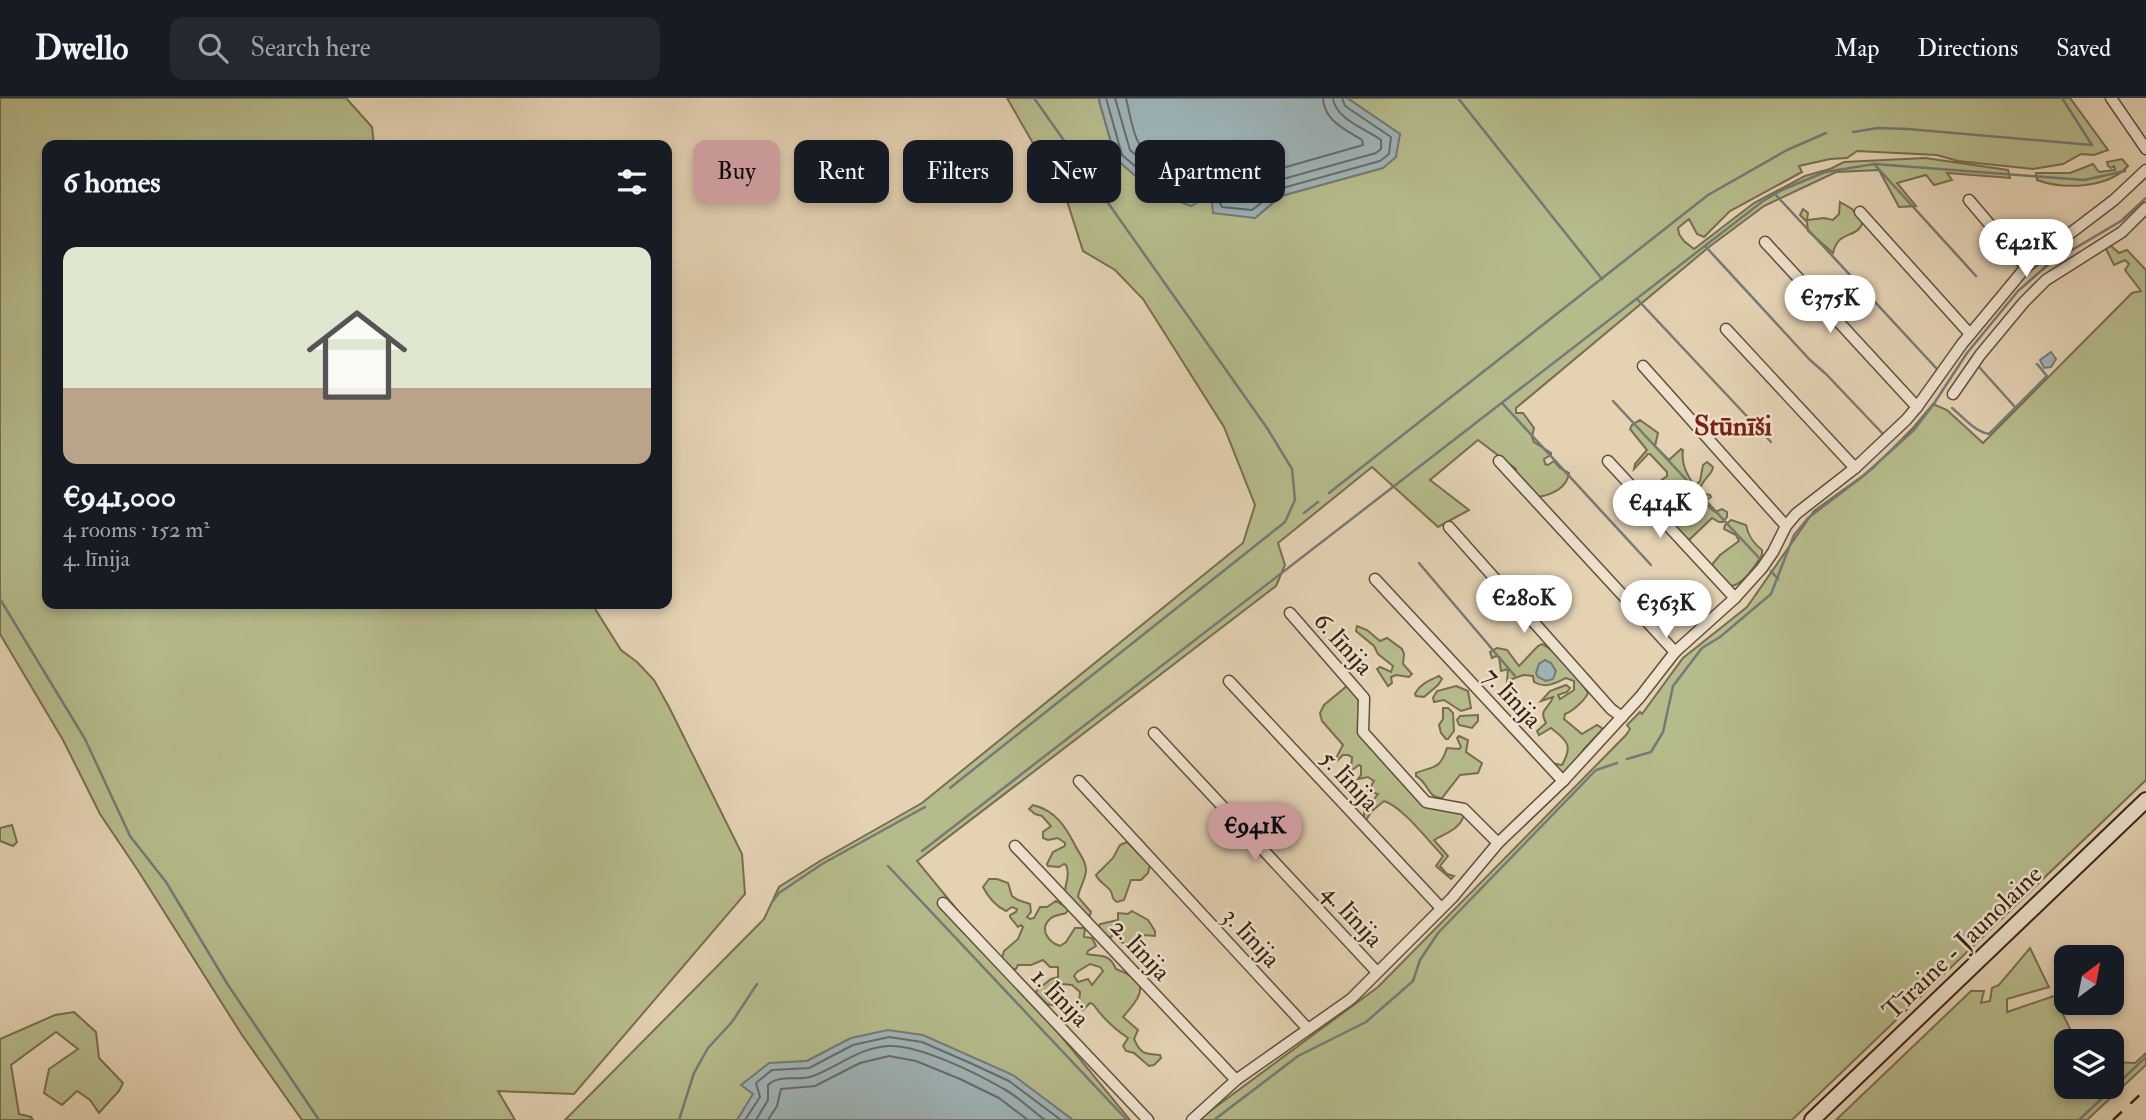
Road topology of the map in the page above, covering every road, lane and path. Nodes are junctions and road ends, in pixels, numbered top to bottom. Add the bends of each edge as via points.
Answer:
1 (2111, 98) edge
2 (2146, 149) edge
3 (2146, 170) edge
4 (1969, 200) dead end
5 (2146, 208) edge
6 (1860, 212) dead end
7 (1765, 242) dead end
8 (2026, 267) junction
9 (1726, 329) dead end
10 (1970, 334) junction
11 (1643, 366) dead end
12 (1953, 394) dead end
13 (1917, 407) junction
14 (1499, 461) dead end
15 (1608, 461) dead end
16 (1855, 468) junction
17 (1786, 526) junction
18 (1449, 527) dead end
19 (1375, 579) dead end
20 (1735, 598) junction
21 (1290, 613) dead end
22 (1675, 652) junction
23 (1228, 681) dead end
24 (1622, 717) junction
25 (1154, 733) dead end
26 (1079, 781) dead end
27 (1563, 781) junction
28 (2146, 800) edge
29 (1498, 843) junction
30 (1015, 846) dead end
31 (943, 903) dead end
32 (1441, 908) junction
33 (1377, 972) junction
34 (1308, 1029) junction
35 (1236, 1080) junction
36 (1148, 1120) edge
37 (1192, 1120) edge
38 (1812, 1120) edge

1 - 2 street
3 - 8 street
4 - 8 street
5 - 12 street via 2122,232 2046,280 1980,355
6 - 10 street
7 - 13 street
8 - 10 street
9 - 16 street
10 - 13 street
11 - 17 street
13 - 16 street
14 - 22 street
15 - 20 street
16 - 17 street
17 - 20 street via 1773,552
18 - 24 street
19 - 27 street, 7. līnija
20 - 22 street
21 - 29 street, 6. līnija via 1364,698 1363,732 1426,802 1464,809
22 - 24 street
23 - 32 street, 5. līnija
24 - 27 street
25 - 33 street, 4. līnija
26 - 34 street, 3. līnija
27 - 29 street
28 - 38 main road, Tīraine - Jaunolaine
29 - 32 street
30 - 35 street, 2. līnija
31 - 36 street, 1. līnija
32 - 33 street
33 - 34 street via 1351,999
34 - 35 street
35 - 37 street

